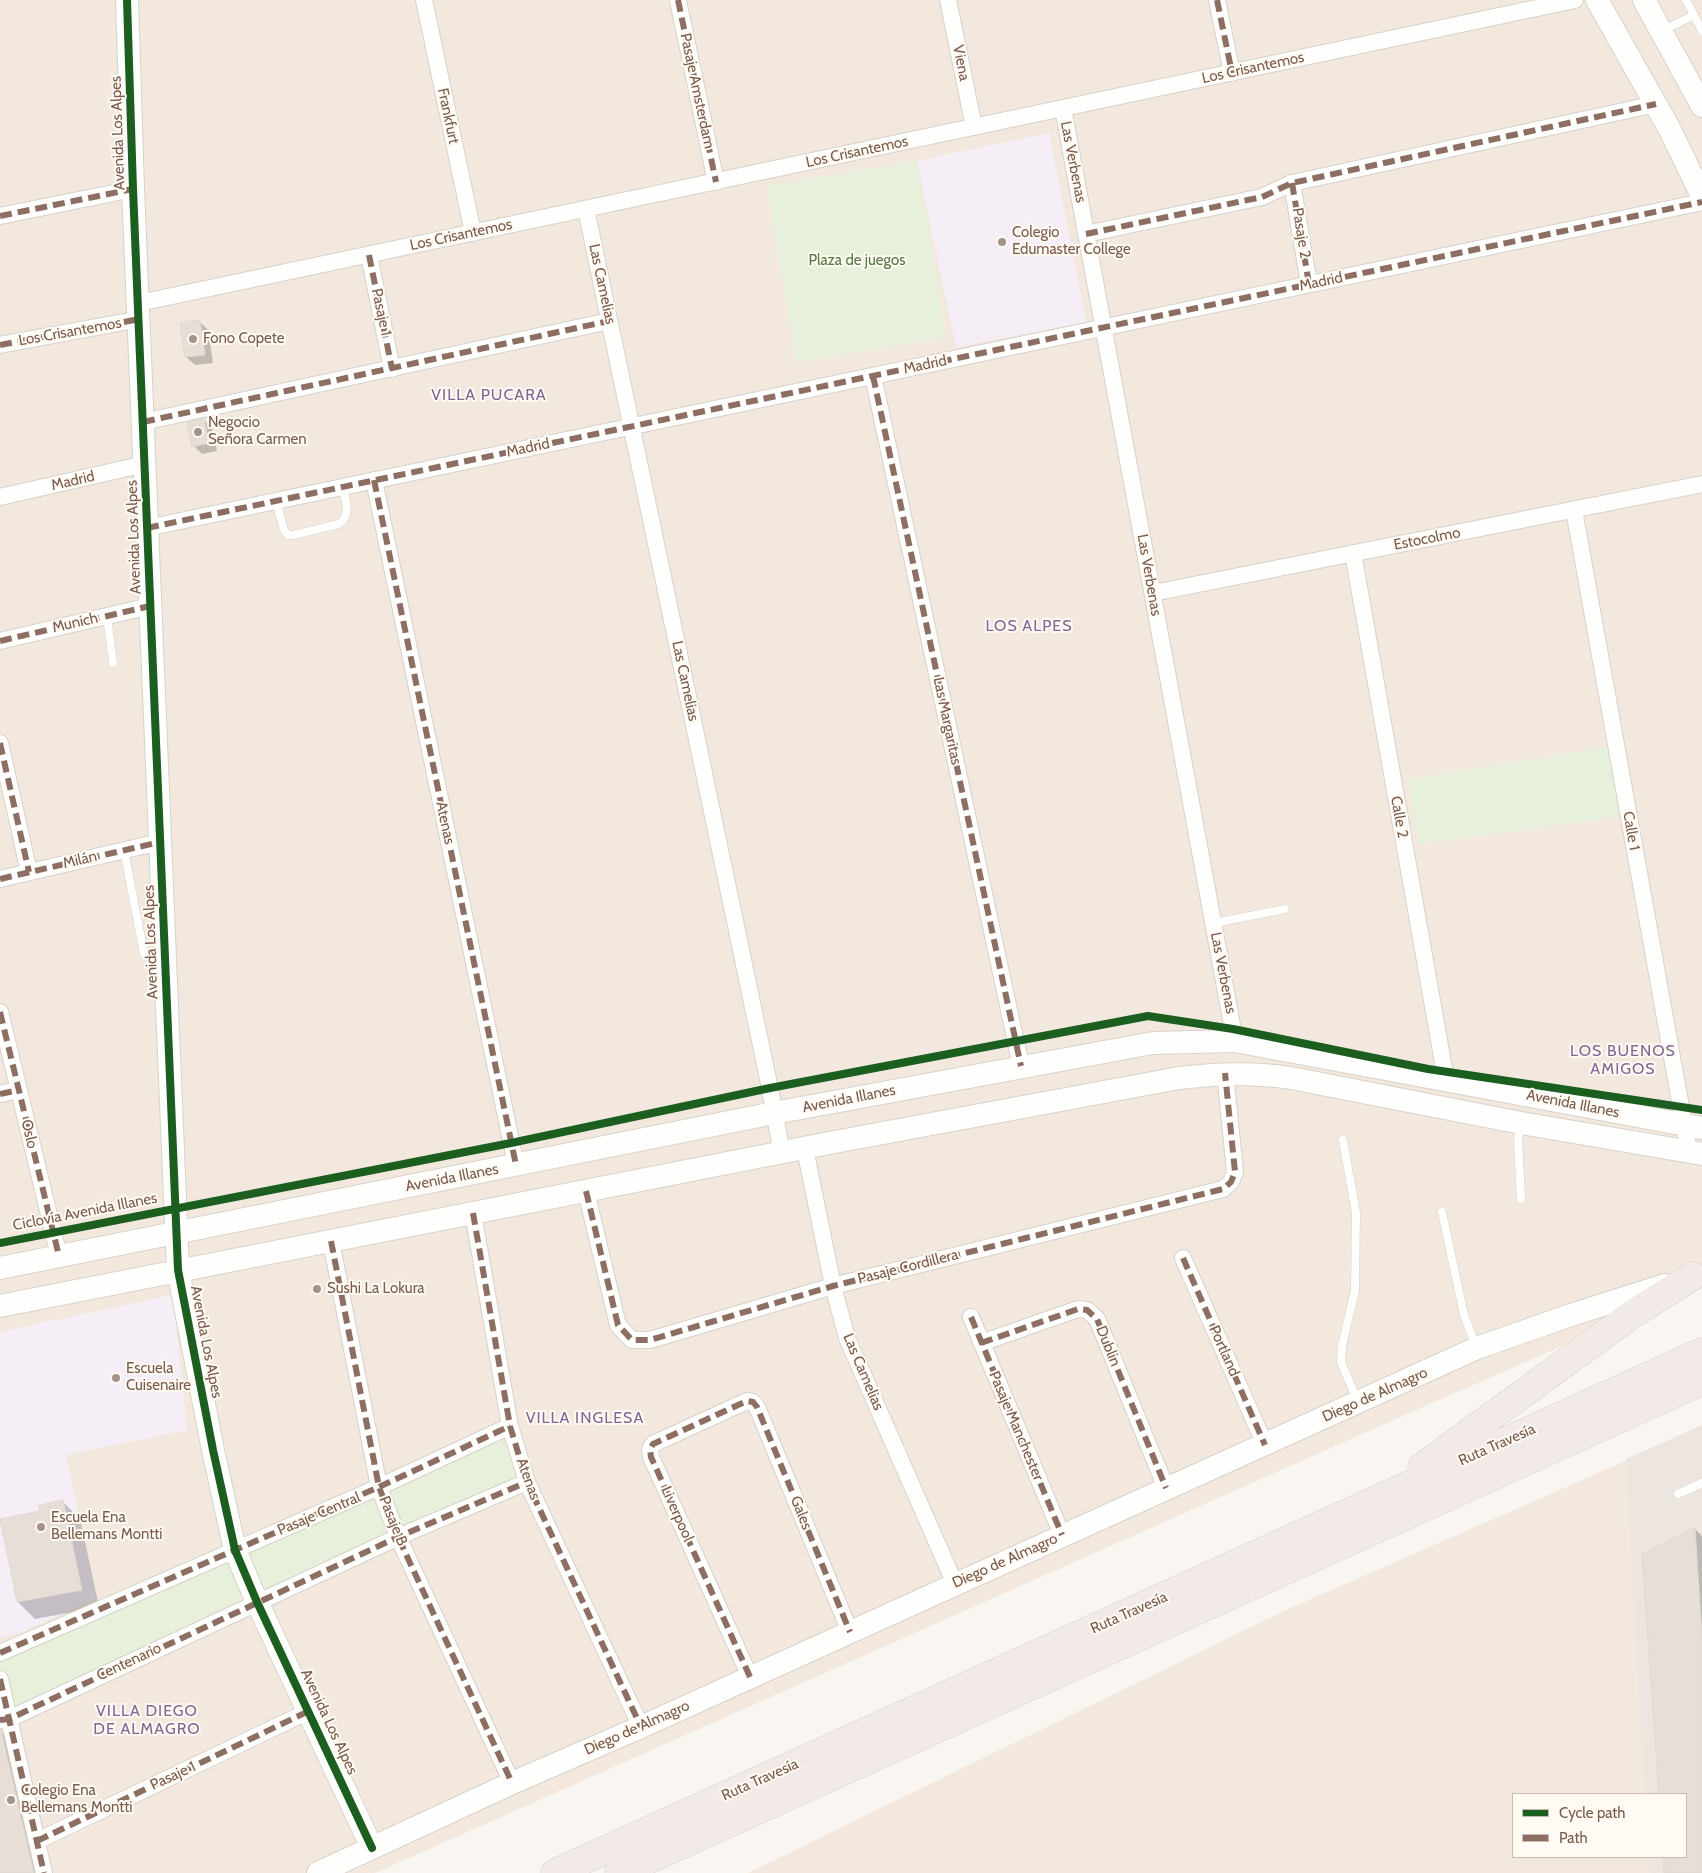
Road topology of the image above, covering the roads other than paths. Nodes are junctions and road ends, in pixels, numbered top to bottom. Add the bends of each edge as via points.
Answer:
1 (127, 0) edge
2 (424, 0) edge
3 (678, 0) edge
4 (948, 0) edge
5 (1217, 0) edge
6 (1575, 0) edge
7 (1597, 0) edge
8 (1644, 0) edge
9 (1686, 0) edge
10 (1694, 15) junction
11 (1702, 31) edge
12 (1662, 32) junction
13 (1232, 73) junction
14 (1656, 104) junction
15 (1702, 106) edge
16 (1063, 108) junction
17 (974, 127) junction
18 (716, 182) junction
19 (1292, 183) junction
20 (133, 189) junction
21 (1702, 196) edge
22 (1702, 202) edge
23 (586, 209) junction
24 (0, 216) edge
25 (473, 233) junction
26 (1086, 234) junction
27 (369, 255) junction
28 (1309, 284) junction
29 (139, 311) junction
30 (610, 322) junction
31 (1104, 328) junction
32 (0, 344) edge
33 (392, 368) junction
34 (873, 376) junction
35 (143, 422) junction
36 (632, 426) junction
37 (145, 464) junction
38 (374, 480) junction
39 (1702, 484) edge
40 (343, 486) junction
41 (0, 497) edge
42 (276, 501) junction
43 (1574, 510) junction
44 (147, 528) junction
45 (1353, 553) junction
46 (1153, 593) junction
47 (150, 606) junction
48 (107, 616) junction
49 (0, 641) edge
50 (114, 663) dead end
51 (0, 743) edge
52 (160, 842) junction
53 (124, 850) junction
54 (29, 872) junction
55 (0, 879) edge
56 (1285, 909) dead end
57 (1214, 923) junction
58 (144, 954) dead end
59 (0, 1012) edge
60 (1235, 1041) junction
61 (1021, 1066) junction
62 (1225, 1073) junction
63 (1446, 1080) junction
64 (19, 1090) junction
65 (0, 1094) edge
66 (774, 1113) junction
67 (1521, 1123) junction
68 (1693, 1127) edge
69 (1343, 1140) dead end
70 (805, 1149) junction
71 (782, 1153) junction
72 (1695, 1153) edge
73 (516, 1165) junction
74 (586, 1191) junction
75 (1521, 1199) dead end
76 (1442, 1212) dead end
77 (473, 1213) junction
78 (177, 1232) junction
79 (330, 1241) junction
80 (59, 1256) junction
81 (1184, 1258) dead end
82 (0, 1268) edge
83 (178, 1270) junction
84 (1697, 1273) edge
85 (833, 1286) junction
86 (0, 1306) edge
87 (971, 1317) dead end
88 (981, 1343) junction
89 (1477, 1348) junction
90 (1702, 1352) edge
91 (1702, 1381) edge
92 (747, 1401) joint
93 (1358, 1402) junction
94 (510, 1426) junction
95 (1265, 1445) junction
96 (527, 1482) junction
97 (1702, 1483) edge
98 (379, 1487) junction
99 (1166, 1488) junction
100 (1678, 1494) dead end
101 (1360, 1508) junction
102 (1062, 1535) junction
103 (398, 1537) junction
104 (235, 1550) junction
105 (955, 1584) junction
106 (257, 1602) junction
107 (850, 1632) junction
108 (0, 1653) edge
109 (750, 1677) junction
110 (0, 1679) edge
111 (309, 1711) junction
112 (5, 1720) edge
113 (641, 1727) junction
114 (512, 1783) junction
115 (699, 1837) junction
116 (37, 1841) junction
117 (372, 1848) junction
118 (44, 1873) edge
119 (318, 1873) edge
120 (555, 1873) edge
121 (619, 1873) edge
122 (652, 1873) edge

1 - 20 main road, Avenida Los Alpes
2 - 25 street, Frankfurt
3 - 18 street, Pasaje Amsterdam
4 - 17 street, Viena
5 - 13 street
6 - 13 street, Los Crisantemos
7 - 14 main road
8 - 12 main road
9 - 10 lane
10 - 11 lane
10 - 12 lane
12 - 15 main road
13 - 16 street, Los Crisantemos
14 - 19 street
14 - 21 main road
16 - 17 street, Los Crisantemos
16 - 26 street, Las Verbenas
17 - 18 street, Los Crisantemos
18 - 23 street, Los Crisantemos
19 - 26 street via 1262,197
19 - 28 street, Pasaje 2
20 - 24 street
20 - 29 main road, Avenida Los Alpes
22 - 28 street, Madrid
23 - 25 street, Los Crisantemos
23 - 30 street, Las Camelias
25 - 27 street, Los Crisantemos
26 - 31 street, Las Verbenas
27 - 29 street, Los Crisantemos
27 - 33 street, Pasaje 1
28 - 31 street, Madrid
29 - 32 street, Los Crisantemos
29 - 35 main road, Avenida Los Alpes
30 - 33 street
30 - 36 street, Las Camelias
31 - 34 street, Madrid
31 - 46 street, Las Verbenas
33 - 35 street
34 - 36 street, Madrid
34 - 61 street, Las Margaritas
35 - 37 main road, Avenida Los Alpes
36 - 38 street, Madrid
36 - 66 street, Las Camelias
37 - 41 street, Madrid
37 - 44 main road, Avenida Los Alpes
38 - 40 street, Madrid
38 - 73 street, Atenas
39 - 43 street, Estocolmo
40 - 42 street, Madrid
40 - 42 lane via 345,520 293,535 284,530
42 - 44 street, Madrid
43 - 45 street, Estocolmo
43 - 68 street, Calle 1
44 - 47 main road, Avenida Los Alpes
45 - 46 street, Estocolmo
45 - 63 street, Calle 2
46 - 57 street, Las Verbenas
47 - 48 street, Munich
47 - 52 main road, Avenida Los Alpes
48 - 49 street, Munich
48 - 50 lane
51 - 54 street
52 - 53 street, Milán
52 - 78 main road, Avenida Los Alpes
53 - 54 street, Milán
53 - 58 lane
54 - 55 street, Milán
56 - 57 lane
57 - 60 street, Las Verbenas
59 - 64 street, Oslo
60 - 61 main road, Avenida Illanes via 1154,1043
60 - 63 main road, Avenida Illanes
61 - 66 main road, Avenida Illanes
62 - 67 main road, Avenida Illanes via 1270,1074
62 - 70 main road, Avenida Illanes via 1179,1078
62 - 85 street, Pasaje Cordillera via 1236,1172 1223,1189
63 - 68 main road, Avenida Illanes
64 - 65 street
64 - 80 street, Oslo
66 - 71 street, Las Camelias
66 - 73 main road, Avenida Illanes
67 - 72 main road, Avenida Illanes
67 - 75 lane via 1518,1140
68 - 72 street, Calle 1
69 - 93 lane via 1356,1213 1355,1290 1341,1362
70 - 71 main road, Avenida Illanes
70 - 85 street, Las Camelias
71 - 74 main road, Avenida Illanes
73 - 78 main road, Avenida Illanes
74 - 77 main road, Avenida Illanes
74 - 85 street, Pasaje Cordillera via 618,1325 632,1340 650,1340
76 - 89 lane via 1464,1314
77 - 79 main road, Avenida Illanes
77 - 94 street, Atenas
78 - 80 main road, Avenida Illanes
78 - 83 main road, Avenida Los Alpes
79 - 83 main road, Avenida Illanes
79 - 98 street, Pasaje B
80 - 82 main road, Avenida Illanes
81 - 95 street, Portland
83 - 86 main road, Avenida Illanes
83 - 104 main road, Avenida Los Alpes
84 - 89 main road, Diego de Almagro
84 - 101 highway via 1631,1315 1422,1467
85 - 105 street, Las Camelias via 847,1338
87 - 88 street, Pasaje Manchester
88 - 99 street, Dublin via 1078,1309 1087,1310 1097,1319
88 - 102 street, Pasaje Manchester
89 - 93 main road, Diego de Almagro
90 - 101 highway, Ruta Travesía
91 - 115 highway, Ruta Travesía
92 - 107 street, Gales via 757,1407
92 - 109 street, Liverpool via 653,1444 650,1450
93 - 95 main road, Diego de Almagro
94 - 96 street, Atenas
94 - 98 street, Pasaje Central
95 - 99 main road, Diego de Almagro
96 - 103 street
96 - 113 street, Atenas
97 - 100 lane
98 - 103 street, Pasaje B
98 - 104 street, Pasaje Central
99 - 102 main road, Diego de Almagro
101 - 120 highway, Ruta Travesía
102 - 105 main road, Diego de Almagro
103 - 106 street
103 - 114 street, Pasaje B
104 - 106 main road, Avenida Los Alpes
104 - 108 street
105 - 107 main road, Diego de Almagro
106 - 111 main road, Avenida Los Alpes
106 - 112 street, Centenario
107 - 109 main road, Diego de Almagro
109 - 113 main road, Diego de Almagro
110 - 112 street
111 - 116 street, Pasaje 1
111 - 117 main road, Avenida Los Alpes
112 - 116 street
113 - 114 main road, Diego de Almagro
114 - 117 main road, Diego de Almagro
115 - 121 highway, Ruta Travesía
115 - 122 highway
116 - 118 street
117 - 119 main road, Diego de Almagro

